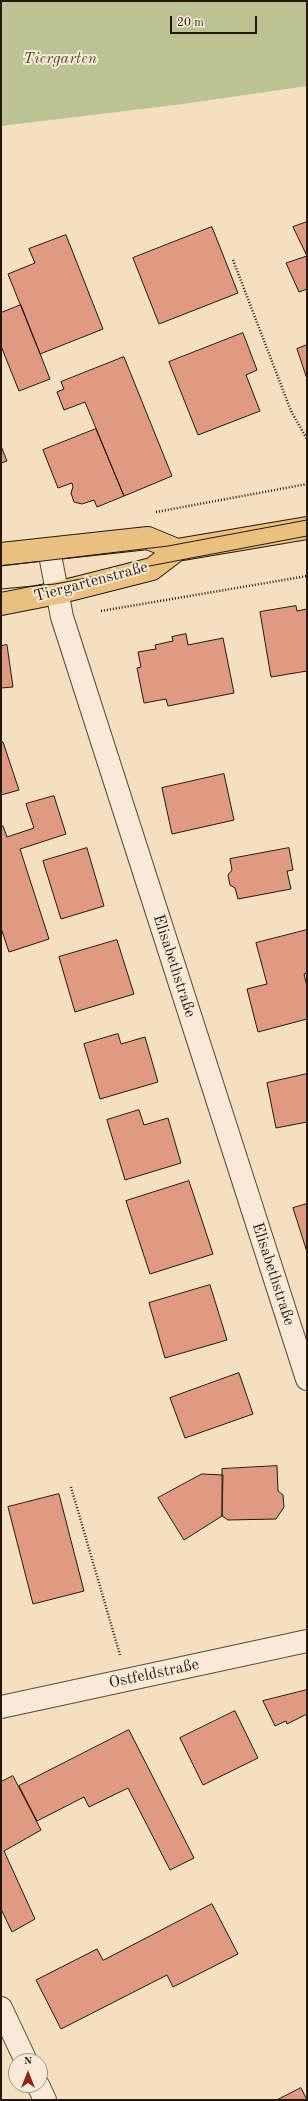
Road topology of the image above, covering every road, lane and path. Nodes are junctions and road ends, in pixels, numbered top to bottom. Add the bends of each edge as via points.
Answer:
1 (233, 260) dead end
2 (307, 439) edge
3 (307, 528) edge
4 (49, 550) junction
5 (177, 550) junction
6 (1, 554) edge
7 (307, 576) edge
8 (57, 593) junction
9 (1, 604) edge
10 (113, 609) dead end
11 (307, 1379) edge
12 (71, 1487) dead end
13 (307, 1641) edge
14 (127, 1680) junction
15 (1, 1707) edge
16 (1, 2008) edge
17 (22, 2053) edge

1 - 2 path via 291,411
3 - 5 main road, Tiergartenstraße
4 - 5 main road, Tiergartenstraße via 148,538
4 - 6 main road, Tiergartenstraße
4 - 8 street, Elisabethstraße
5 - 8 main road, Tiergartenstraße via 152,569
7 - 10 path
8 - 9 main road, Tiergartenstraße
8 - 11 street, Elisabethstraße via 62,617
12 - 14 path
13 - 14 street, Ostfeldstraße
14 - 15 street, Ostfeldstraße
16 - 17 street

